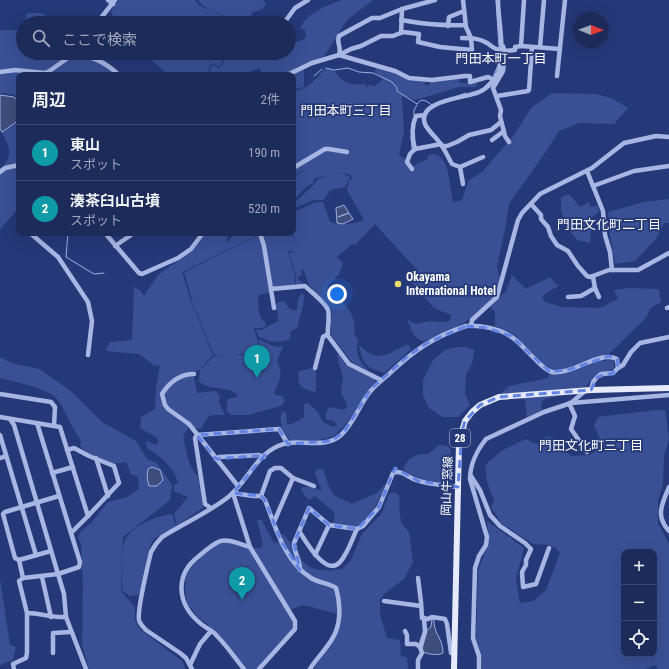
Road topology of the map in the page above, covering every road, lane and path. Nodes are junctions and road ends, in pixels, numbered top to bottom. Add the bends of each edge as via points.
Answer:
1 (108, 0) edge
2 (308, 0) edge
3 (435, 0) edge
4 (464, 0) edge
5 (498, 0) edge
6 (524, 0) edge
7 (544, 0) edge
8 (565, 0) edge
9 (114, 2) edge
10 (402, 9) junction
11 (464, 11) junction
12 (103, 16) edge
13 (289, 16) edge
14 (402, 20) junction
15 (448, 26) junction
16 (465, 26) junction
17 (401, 33) junction
18 (462, 38) dead end
19 (472, 38) junction
20 (521, 46) junction
21 (532, 47) junction
22 (540, 47) junction
23 (560, 49) junction
24 (501, 51) junction
25 (339, 55) junction
26 (66, 60) edge
27 (99, 60) edge
28 (0, 72) edge
29 (35, 72) edge
30 (51, 72) edge
31 (117, 72) edge
32 (293, 72) edge
33 (557, 76) dead end
34 (492, 79) junction
35 (496, 96) junction
36 (424, 115) junction
37 (501, 122) junction
38 (504, 131) junction
39 (669, 137) edge
40 (492, 140) dead end
41 (509, 142) dead end
42 (442, 145) junction
43 (415, 149) junction
44 (347, 152) dead end
45 (483, 157) dead end
46 (16, 166) edge
47 (296, 166) edge
48 (669, 166) edge
49 (460, 167) junction
50 (412, 168) dead end
51 (587, 171) junction
52 (0, 172) edge
53 (463, 184) dead end
54 (593, 186) junction
55 (532, 204) junction
56 (34, 236) edge
57 (107, 236) edge
58 (130, 236) edge
59 (201, 236) edge
60 (262, 236) edge
61 (115, 246) junction
62 (669, 253) edge
63 (612, 270) junction
64 (593, 277) junction
65 (595, 288) junction
66 (271, 289) junction
67 (568, 297) dead end
68 (599, 297) dead end
69 (274, 308) dead end
70 (471, 326) junction
71 (328, 334) junction
72 (669, 337) edge
73 (88, 355) dead end
74 (315, 368) dead end
75 (618, 368) junction
76 (194, 374) dead end
77 (381, 380) junction
78 (669, 388) edge
79 (588, 390) junction
80 (0, 394) edge
81 (669, 395) edge
82 (570, 403) junction
83 (0, 417) edge
84 (10, 419) junction
85 (37, 423) junction
86 (54, 426) junction
87 (197, 434) junction
88 (0, 435) edge
89 (288, 444) junction
90 (67, 450) junction
91 (587, 452) dead end
92 (6, 456) junction
93 (264, 457) junction
94 (0, 458) edge
95 (96, 458) junction
96 (216, 458) junction
97 (73, 467) junction
98 (52, 473) junction
99 (470, 474) junction
100 (293, 478) junction
101 (238, 486) junction
102 (314, 486) dead end
103 (458, 487) junction
104 (669, 487) edge
105 (233, 493) junction
106 (60, 496) junction
107 (108, 496) junction
108 (261, 496) junction
109 (37, 503) junction
110 (22, 507) junction
111 (211, 508) junction
112 (88, 516) junction
113 (274, 522) junction
114 (329, 525) junction
115 (357, 529) junction
116 (668, 530) edge
117 (298, 531) junction
118 (71, 533) junction
119 (250, 546) junction
120 (549, 548) dead end
121 (51, 551) junction
122 (36, 555) junction
123 (315, 555) junction
124 (19, 560) junction
125 (300, 570) junction
126 (58, 574) junction
127 (42, 577) junction
128 (23, 578) junction
129 (418, 578) dead end
130 (384, 601) dead end
131 (421, 606) junction
132 (27, 613) junction
133 (66, 617) junction
134 (51, 618) junction
135 (424, 618) junction
136 (211, 630) junction
137 (405, 631) dead end
138 (70, 632) junction
139 (420, 647) junction
140 (53, 653) dead end
141 (455, 653) junction
142 (191, 667) edge
143 (14, 669) edge
144 (86, 669) edge
145 (196, 669) edge
146 (244, 669) edge
147 (259, 669) edge
148 (311, 669) edge
149 (418, 669) edge
150 (454, 669) edge
151 (480, 669) edge

1 - 9 street
2 - 13 street via 295,8
3 - 10 street
4 - 11 street
5 - 24 street
6 - 20 street
7 - 22 street
8 - 23 street
9 - 12 street
10 - 14 street
10 - 25 street via 380,18 372,18 339,36
11 - 15 street via 449,17
11 - 16 street
14 - 15 street
14 - 17 street
15 - 16 street
16 - 19 street
17 - 19 street via 419,34 418,42 454,49 472,50
17 - 25 street via 381,36
18 - 19 street
19 - 24 street
20 - 21 street
20 - 24 street via 515,47 515,50
21 - 22 street
21 - 35 street via 529,90
22 - 23 street
23 - 33 street
24 - 34 street via 500,67
24 - 35 street via 505,53 503,71 493,88
25 - 32 street
25 - 34 street via 395,71 409,78 432,80 470,76 470,82 485,77
26 - 30 street
27 - 31 street
28 - 29 street
34 - 36 street via 479,92 433,105
35 - 37 street via 502,110
36 - 42 street via 426,126
36 - 43 street via 416,116 414,121 412,140
37 - 38 street
37 - 42 street via 490,130 469,135 447,146
38 - 40 street
38 - 41 street
39 - 51 street via 656,136 624,143
42 - 43 street
42 - 49 street via 452,164
43 - 50 street via 408,159 408,165
44 - 47 street via 324,149
45 - 49 street
46 - 52 street
48 - 54 street via 634,171
49 - 53 street
51 - 54 street
51 - 55 street via 540,194
54 - 63 street via 603,211
55 - 64 street via 558,245 568,251 587,276
55 - 70 street via 518,220 497,297 472,320
56 - 73 street via 58,257 88,302 92,320
57 - 61 street
58 - 61 street
59 - 61 street via 178,258 142,274
60 - 66 street
62 - 63 street via 638,270
63 - 64 street
64 - 65 street
65 - 67 street via 581,296
65 - 68 street
66 - 69 street
66 - 71 street via 305,286 328,311
70 - 75 street via 512,336 550,372 571,369 609,356 617,359
70 - 77 street via 460,328 419,348
71 - 74 street via 323,337
71 - 77 street via 349,364
72 - 75 street via 640,343
75 - 79 street via 613,373 596,376
76 - 87 street via 180,376 164,390 162,397 168,410 189,424
77 - 89 street via 337,438 324,442
78 - 79 main road, 岡山牛窓線 / 28
79 - 82 street
79 - 103 main road, 岡山牛窓線 / 28 via 499,397 480,405 466,421 459,442
80 - 86 street via 51,402 55,407
81 - 82 street
82 - 91 street via 575,416 571,429
82 - 99 street via 486,439 478,451
83 - 84 street
84 - 85 street
84 - 109 street
85 - 86 street
85 - 98 street
86 - 90 street via 60,427
87 - 89 street via 278,429
87 - 96 street
87 - 111 street via 194,438 205,504
88 - 92 street
89 - 93 street via 279,445
90 - 95 street via 74,448
90 - 97 street
92 - 94 street
92 - 110 street
93 - 96 street via 259,455
93 - 101 street
95 - 107 street
95 - 107 street via 114,466 119,483
96 - 101 street
97 - 98 street
97 - 112 street
98 - 106 street
99 - 120 street via 490,515 500,526 531,549 522,572 523,587 536,584
99 - 151 street via 487,537 475,568 473,638
100 - 102 street
100 - 108 street via 281,468 275,468 270,471
100 - 113 street
101 - 105 street
103 - 115 street via 418,481 396,471 379,507 364,526
103 - 141 main road, 岡山牛窓線 / 28
104 - 116 street via 660,513 661,520
105 - 108 street
105 - 111 street
105 - 119 street
106 - 109 street
106 - 118 street
107 - 112 street
108 - 113 street
109 - 110 street
109 - 121 street
110 - 122 street
110 - 124 street via 3,514 15,558
111 - 142 street via 162,537 156,544 150,556 139,609 141,625 186,658
112 - 118 street
113 - 125 street via 290,558
114 - 115 street
114 - 117 street via 309,508
114 - 123 street
115 - 123 street via 339,564 325,564
117 - 123 street
117 - 125 street via 294,548
118 - 126 street via 79,566
119 - 136 street via 225,540 218,541 193,560 184,574 184,605 200,623
119 - 147 street via 295,621 295,629
121 - 122 street
121 - 126 street
122 - 124 street
124 - 128 street
125 - 148 street via 312,579 336,588 340,598 337,631
126 - 127 street
126 - 133 street via 64,594
127 - 128 street
127 - 134 street
128 - 132 street via 19,581
129 - 131 street
130 - 131 street
131 - 135 street via 421,615
132 - 134 street via 38,613
132 - 143 street via 26,658 13,664
133 - 134 street
133 - 138 street
135 - 139 street via 425,632
135 - 141 street via 445,619 448,624 451,653
136 - 142 street via 200,644
136 - 146 street
137 - 139 street via 407,644 416,644
138 - 140 street via 53,633
138 - 144 street
139 - 149 street via 422,653 418,660
141 - 150 main road, 岡山牛窓線 / 28
142 - 145 street

